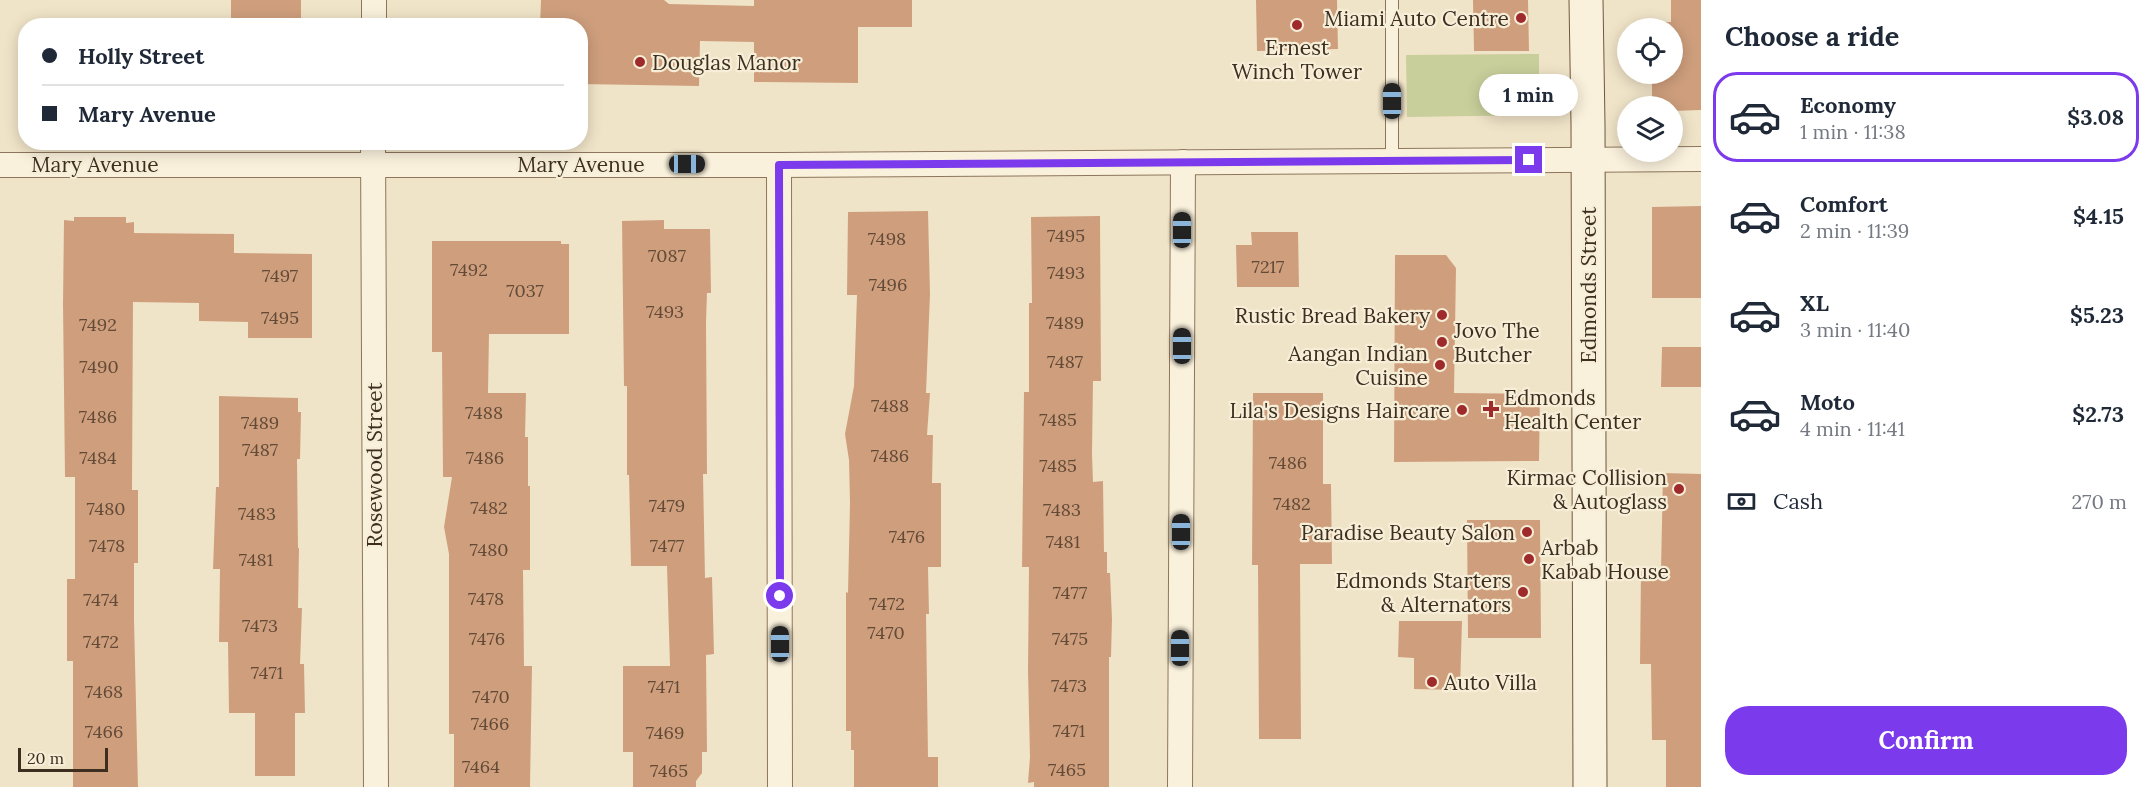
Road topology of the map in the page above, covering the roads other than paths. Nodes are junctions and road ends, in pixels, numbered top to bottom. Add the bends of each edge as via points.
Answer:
1 (374, 0) edge
2 (1392, 0) edge
3 (1586, 0) edge
4 (374, 18) edge
5 (372, 153) edge
6 (1588, 159) junction
7 (1701, 159) edge
8 (1392, 160) junction
9 (1183, 162) junction
10 (0, 165) edge
11 (779, 165) junction
12 (376, 787) edge
13 (780, 787) edge
14 (1180, 787) edge
15 (1590, 787) edge

1 - 4 street
2 - 8 lane
3 - 6 street, Edmonds Street
5 - 10 street, Mary Avenue
5 - 11 street, Mary Avenue
5 - 12 street, Rosewood Street
6 - 7 street, Mary Avenue
6 - 8 street, Mary Avenue
6 - 15 street, Edmonds Street
8 - 9 street, Mary Avenue
9 - 11 street, Mary Avenue
9 - 14 street
11 - 13 street

